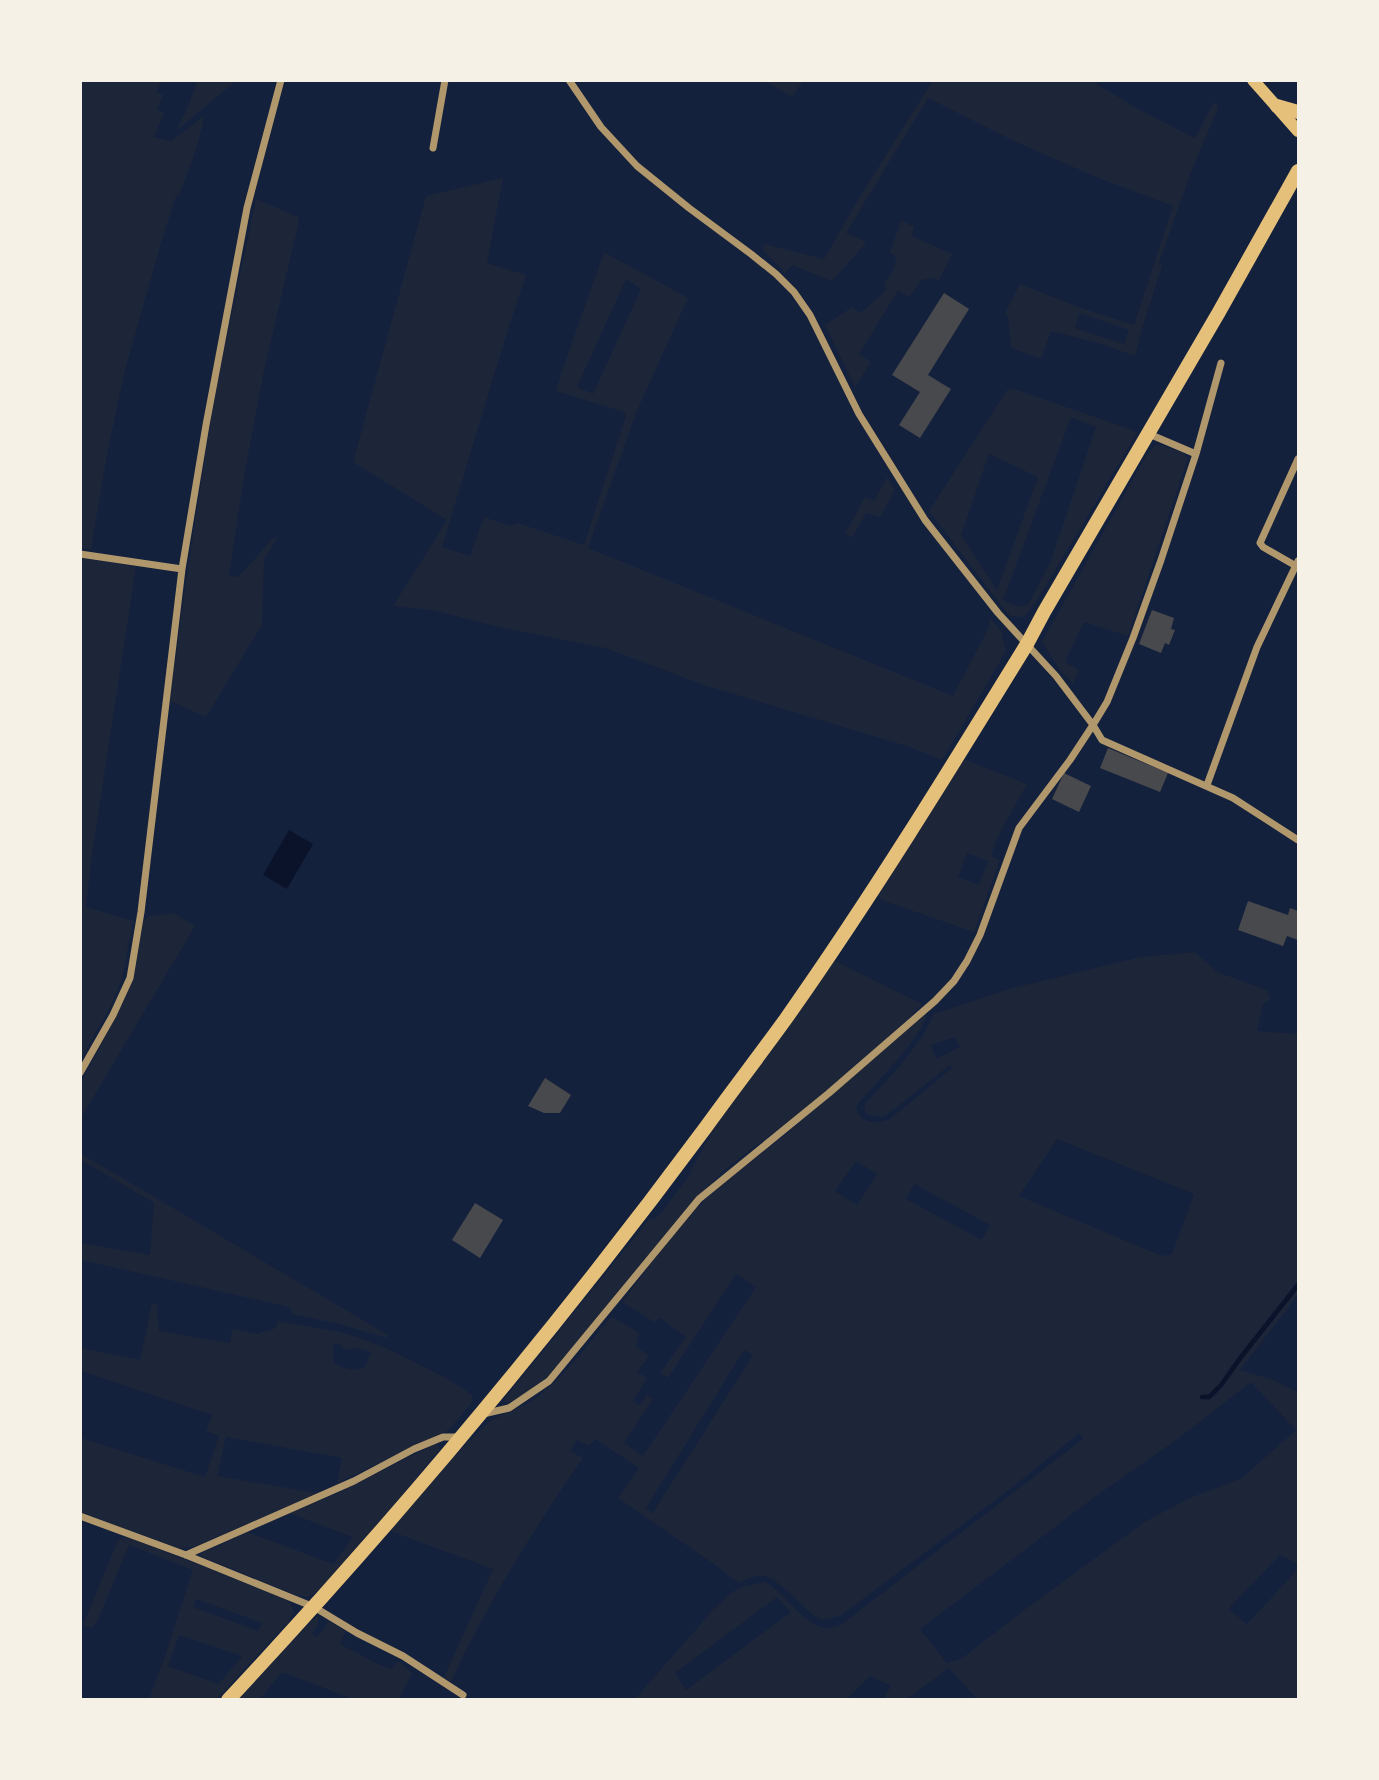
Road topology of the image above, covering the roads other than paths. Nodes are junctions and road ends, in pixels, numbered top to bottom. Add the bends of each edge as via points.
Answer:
1 (281, 80) edge
2 (446, 80) edge
3 (569, 80) edge
4 (1253, 80) edge
5 (1277, 106) junction
6 (1298, 112) edge
7 (1298, 131) edge
8 (433, 148) dead end
9 (1298, 171) edge
10 (1298, 187) edge
11 (1271, 220) junction
12 (1221, 363) dead end
13 (1149, 434) junction
14 (1196, 454) junction
15 (1298, 459) edge
16 (80, 554) edge
17 (1297, 563) edge
18 (182, 569) junction
19 (1027, 644) junction
20 (1094, 726) junction
21 (1207, 785) junction
22 (1298, 840) edge
23 (80, 1073) edge
24 (479, 1415) junction
25 (460, 1437) junction
26 (80, 1516) edge
27 (186, 1555) junction
28 (314, 1607) junction
29 (463, 1695) dead end
30 (228, 1699) edge

1 - 18 street via 247,208
2 - 8 street
3 - 19 street via 601,127 637,166 794,292 859,414 925,520
4 - 5 main road
5 - 6 main road
5 - 7 main road
9 - 11 main road
10 - 11 main road
11 - 13 main road
12 - 14 street
13 - 14 street
13 - 19 main road
14 - 20 street via 1133,638
15 - 17 street via 1260,543
16 - 18 street
17 - 21 street via 1257,647
18 - 23 street via 130,978
19 - 20 street
19 - 24 main road via 785,1020 583,1289
20 - 21 street via 1106,743
20 - 24 street via 1019,828 979,935 954,981 699,1199 549,1381 509,1408
21 - 22 street
24 - 25 main road
25 - 27 street via 443,1437 414,1449
25 - 28 main road
26 - 27 street
27 - 28 street
28 - 29 street
28 - 30 main road

